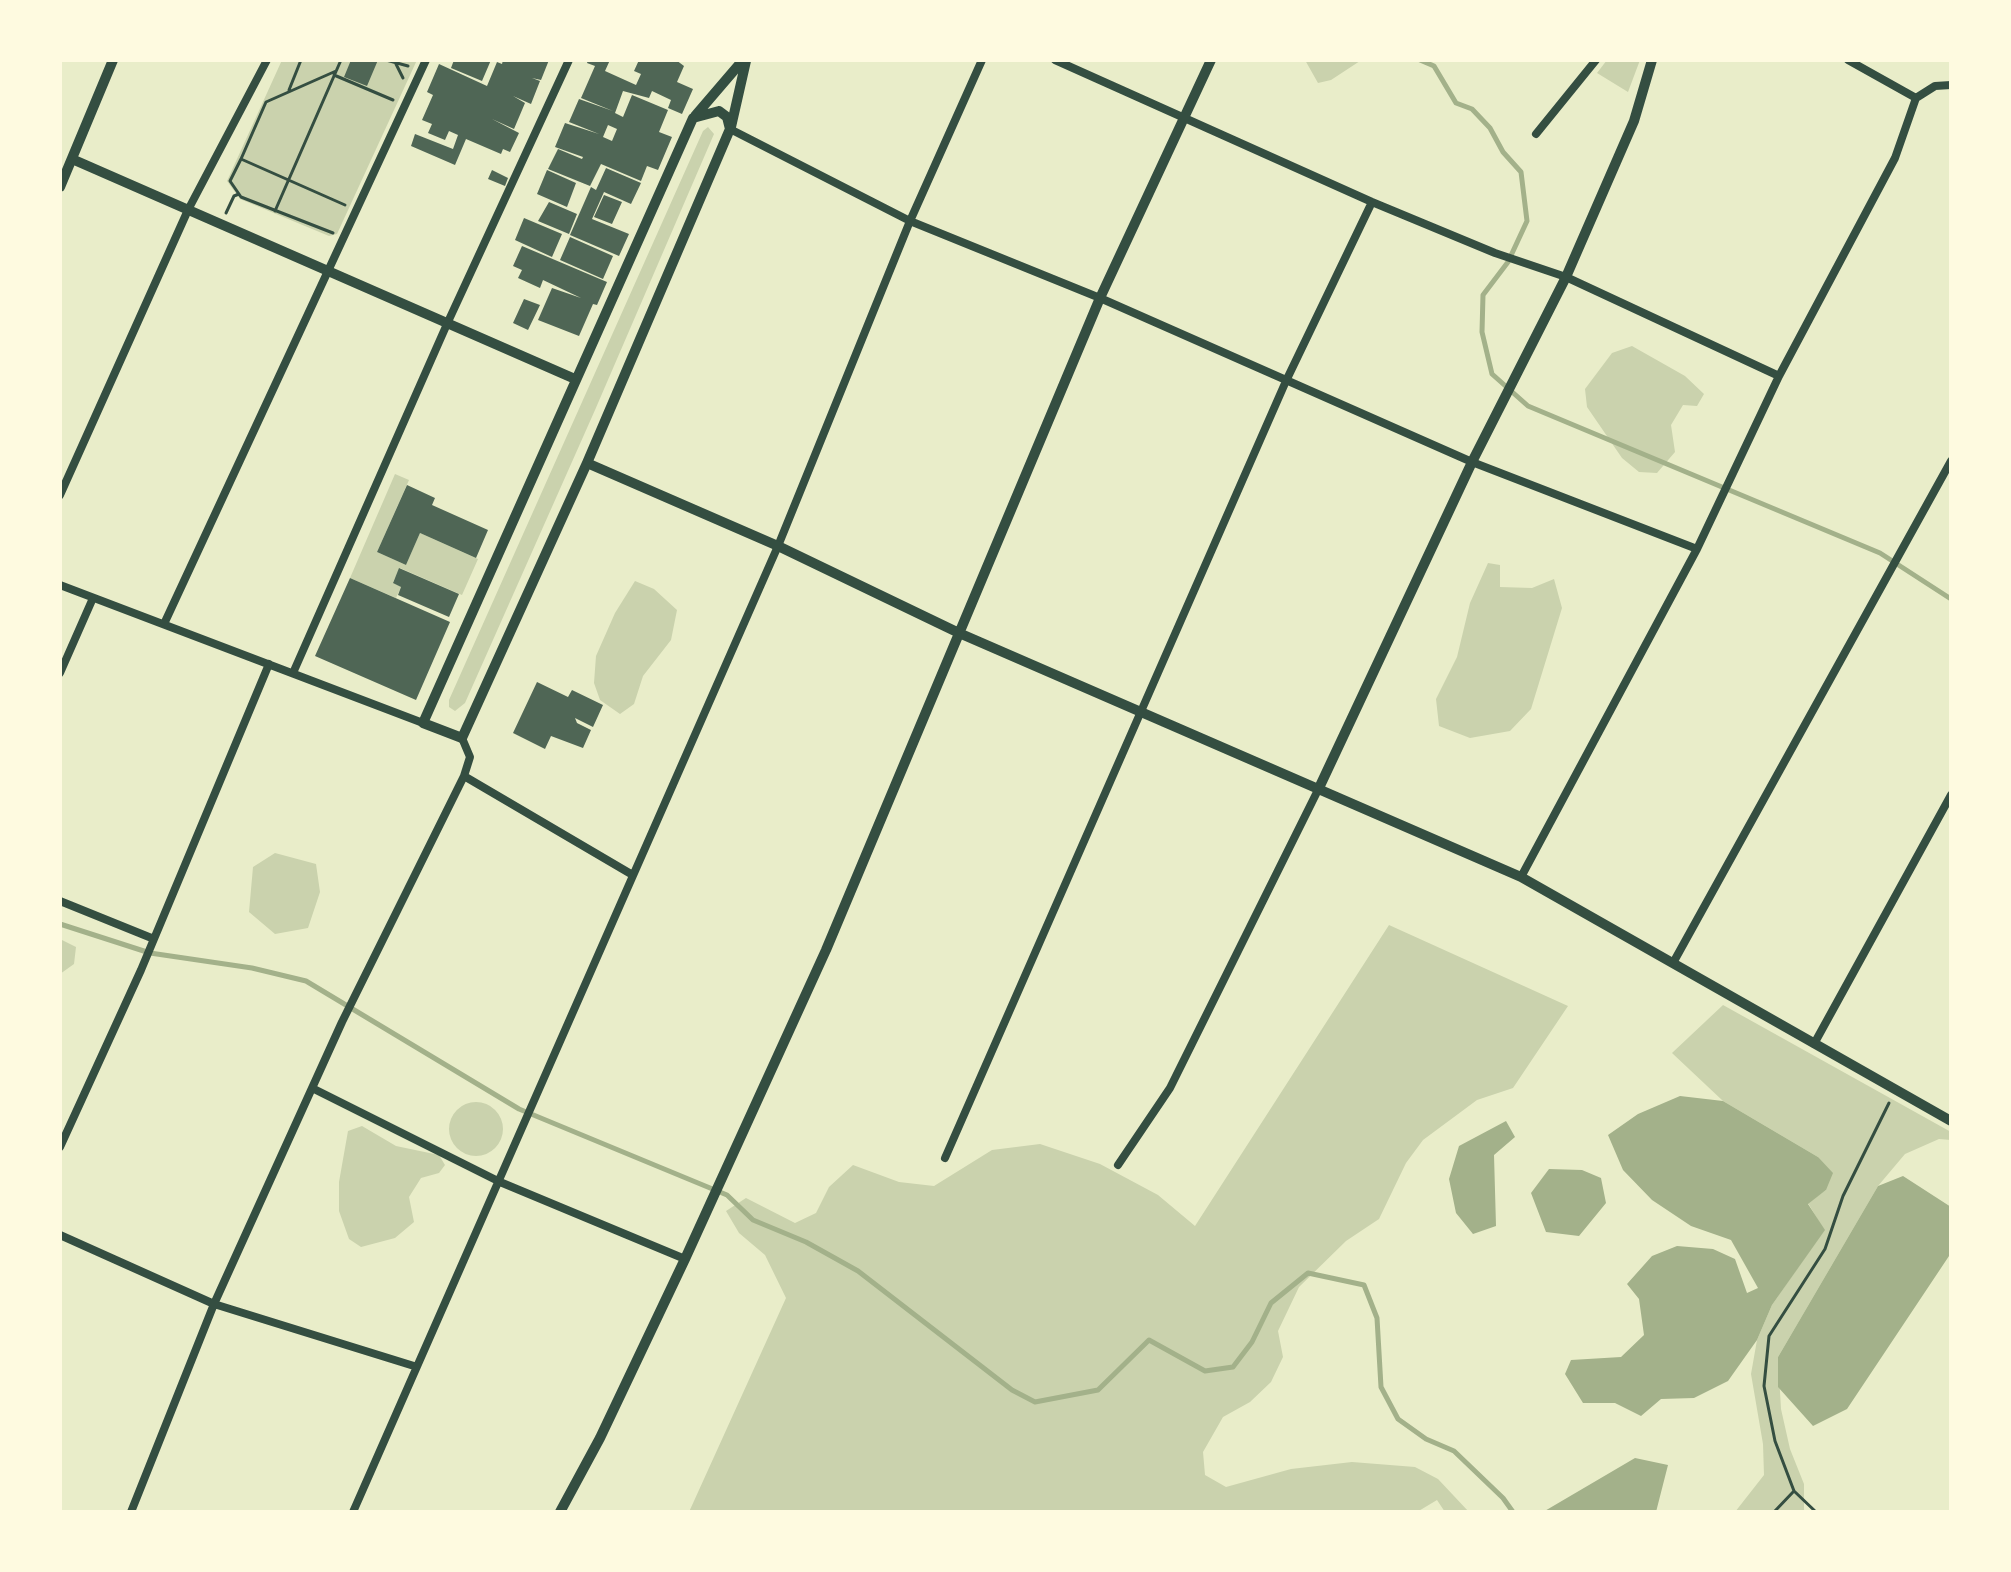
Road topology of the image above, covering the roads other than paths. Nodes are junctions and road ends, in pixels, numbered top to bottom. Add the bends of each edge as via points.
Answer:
1 (113, 60) edge
2 (267, 60) edge
3 (426, 60) edge
4 (569, 60) edge
5 (745, 60) edge
6 (982, 60) edge
7 (1055, 60) edge
8 (1211, 60) edge
9 (1596, 60) edge
10 (1652, 60) edge
11 (1848, 60) edge
12 (1951, 85) edge
13 (1916, 98) junction
14 (1186, 117) junction
15 (693, 118) junction
16 (730, 129) junction
17 (1536, 134) dead end
18 (72, 159) junction
19 (60, 187) edge
20 (1372, 202) junction
21 (188, 210) junction
22 (910, 221) junction
23 (325, 270) junction
24 (1566, 277) junction
25 (1100, 298) junction
26 (447, 324) junction
27 (1779, 376) junction
28 (575, 379) junction
29 (1286, 381) junction
30 (1951, 461) edge
31 (1472, 462) junction
32 (587, 463) junction
33 (60, 495) edge
34 (778, 546) junction
35 (1697, 549) junction
36 (60, 585) edge
37 (93, 598) junction
38 (164, 624) junction
39 (959, 633) junction
40 (269, 664) junction
41 (60, 673) edge
42 (293, 673) junction
43 (1141, 712) junction
44 (423, 723) junction
45 (462, 738) junction
46 (464, 776) junction
47 (1318, 790) junction
48 (1951, 795) edge
49 (631, 874) junction
50 (1521, 877) junction
51 (60, 901) edge
52 (152, 941) junction
53 (1673, 963) junction
54 (1814, 1044) junction
55 (312, 1088) junction
56 (1951, 1121) edge
57 (60, 1147) edge
58 (945, 1158) dead end
59 (1118, 1165) dead end
60 (500, 1182) junction
61 (60, 1235) edge
62 (685, 1259) junction
63 (214, 1304) junction
64 (414, 1366) junction
65 (131, 1512) edge
66 (353, 1512) edge
67 (560, 1512) edge

1 - 18 street
2 - 21 street
3 - 23 street
4 - 26 street
5 - 15 street
5 - 16 street
6 - 22 street
7 - 14 street
8 - 14 street
9 - 17 street
10 - 24 street via 1634,121
11 - 13 street
12 - 13 street via 1935,86
13 - 27 street via 1895,158
14 - 20 street
14 - 25 street
15 - 16 street via 719,111
15 - 28 street
16 - 22 street
16 - 32 street
18 - 19 street
18 - 21 street
20 - 24 street
20 - 29 street
21 - 23 street
21 - 33 street
22 - 25 street
22 - 34 street
23 - 26 street
23 - 38 street
24 - 27 street
24 - 31 street
25 - 29 street
25 - 39 street
26 - 28 street
26 - 42 street
27 - 35 street
28 - 44 street
29 - 31 street
29 - 43 street
30 - 53 street
31 - 35 street
31 - 47 street
32 - 34 street
32 - 45 street
34 - 39 street
34 - 49 street
35 - 50 street
36 - 37 street
37 - 38 street
37 - 41 street
38 - 40 street
39 - 43 street
39 - 62 street via 826,950
40 - 42 street
40 - 52 street
42 - 44 street
43 - 47 street
43 - 58 street
44 - 45 street
45 - 46 street via 470,757
46 - 49 street
46 - 55 street
47 - 50 street
47 - 59 street via 1170,1088
48 - 54 street
49 - 60 street
50 - 53 street
51 - 52 street
52 - 57 street
53 - 54 street
54 - 56 street
55 - 60 street
55 - 63 street
60 - 62 street
60 - 64 street
61 - 63 street
62 - 67 street
63 - 64 street
63 - 65 street
64 - 66 street

